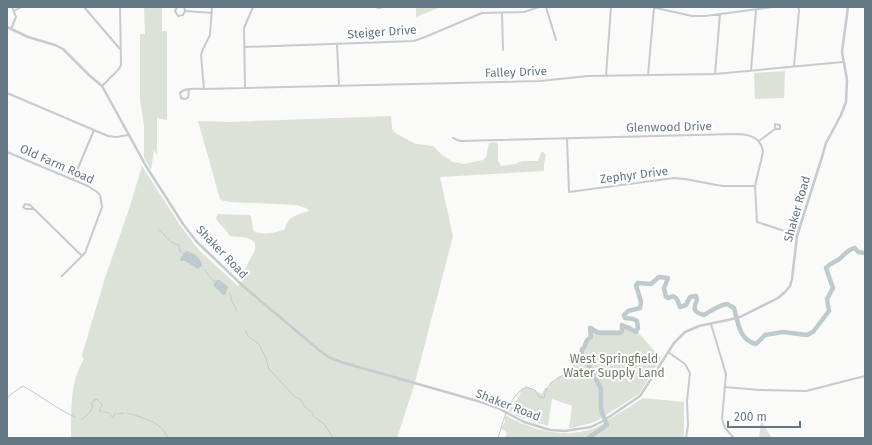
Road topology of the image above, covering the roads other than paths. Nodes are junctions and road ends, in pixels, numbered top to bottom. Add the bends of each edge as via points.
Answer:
1 (12, 7) edge
2 (22, 7) edge
3 (84, 7) edge
4 (120, 7) edge
5 (177, 7) edge
6 (184, 7) edge
7 (212, 7) edge
8 (253, 7) edge
9 (376, 7) edge
10 (382, 7) edge
11 (539, 7) edge
12 (546, 7) edge
13 (612, 7) edge
14 (653, 7) edge
15 (773, 7) edge
16 (798, 7) edge
17 (848, 7) edge
18 (756, 9) junction
19 (14, 10) junction
20 (185, 11) junction
21 (212, 13) junction
22 (502, 13) junction
23 (720, 14) junction
24 (7, 27) edge
25 (11, 29) junction
26 (556, 40) dead end
27 (337, 44) junction
28 (244, 46) junction
29 (121, 50) junction
30 (503, 50) dead end
31 (843, 62) junction
32 (794, 66) junction
33 (751, 70) junction
34 (715, 74) junction
35 (648, 75) junction
36 (606, 76) junction
37 (102, 86) junction
38 (339, 86) junction
39 (245, 88) junction
40 (204, 89) junction
41 (189, 90) junction
42 (7, 93) edge
43 (775, 129) dead end
44 (94, 130) junction
45 (129, 135) junction
46 (453, 138) dead end
47 (567, 139) junction
48 (759, 141) junction
49 (7, 152) edge
50 (73, 180) junction
51 (755, 186) junction
52 (33, 209) dead end
53 (797, 235) junction
54 (82, 256) junction
55 (62, 276) dead end
56 (711, 324) junction
57 (668, 352) junction
58 (865, 376) edge
59 (725, 387) junction
60 (686, 438) edge
61 (734, 438) edge

1 - 19 street
2 - 19 street
3 - 29 street
4 - 29 street
5 - 20 street via 175,12 178,16 183,15
6 - 20 street
7 - 21 street
8 - 28 street via 245,24
9 - 10 street
11 - 22 street, Steiger Drive via 524,12
12 - 26 street
13 - 36 street
14 - 23 street via 692,16
14 - 35 street
15 - 18 street
16 - 32 street
17 - 31 street, Shaker Road via 842,49
18 - 23 street
18 - 33 street
19 - 25 street via 16,17
20 - 21 street
21 - 40 street via 210,35 201,55
22 - 27 street, Steiger Drive via 482,13 414,41
22 - 30 street
23 - 34 street
24 - 25 street, Shaker Road
25 - 37 street, Shaker Road via 63,49
27 - 28 street, Steiger Drive
27 - 38 street
28 - 39 street
29 - 37 street via 120,67
31 - 32 street, Falley Drive
31 - 53 street, Shaker Road via 847,80 846,102 824,150
32 - 33 street, Falley Drive
33 - 34 street, Falley Drive
34 - 35 street, Falley Drive
35 - 36 street, Falley Drive
36 - 38 street, Falley Drive via 540,81
37 - 45 street, Shaker Road
38 - 39 street, Falley Drive
39 - 40 street, Falley Drive
40 - 41 street, Falley Drive
41 - 41 street, Falley Drive via 188,98 180,97 181,91
42 - 44 street
43 - 48 street
44 - 45 street via 112,137
44 - 50 street
45 - 57 street, Shaker Road via 153,177 196,241 243,286 330,358 480,402 532,425 557,431 591,427 640,396
46 - 47 street, Glenwood Drive via 460,141
47 - 48 street, Glenwood Drive via 735,134 748,135
47 - 51 street, Zephyr Drive via 569,192 674,178 722,186
48 - 51 street via 763,156
49 - 50 street, Old Farm Road
50 - 54 street, Old Farm Road via 98,192 102,202 96,225
51 - 53 street via 757,222
52 - 54 street
53 - 56 street, Shaker Road via 792,279 788,290 778,298 739,317
54 - 55 street, Old Farm Road
56 - 57 street, Shaker Road via 685,332
56 - 59 street via 725,370
57 - 60 street via 685,364 690,373
58 - 59 street via 806,391
59 - 61 street via 722,419 725,428

